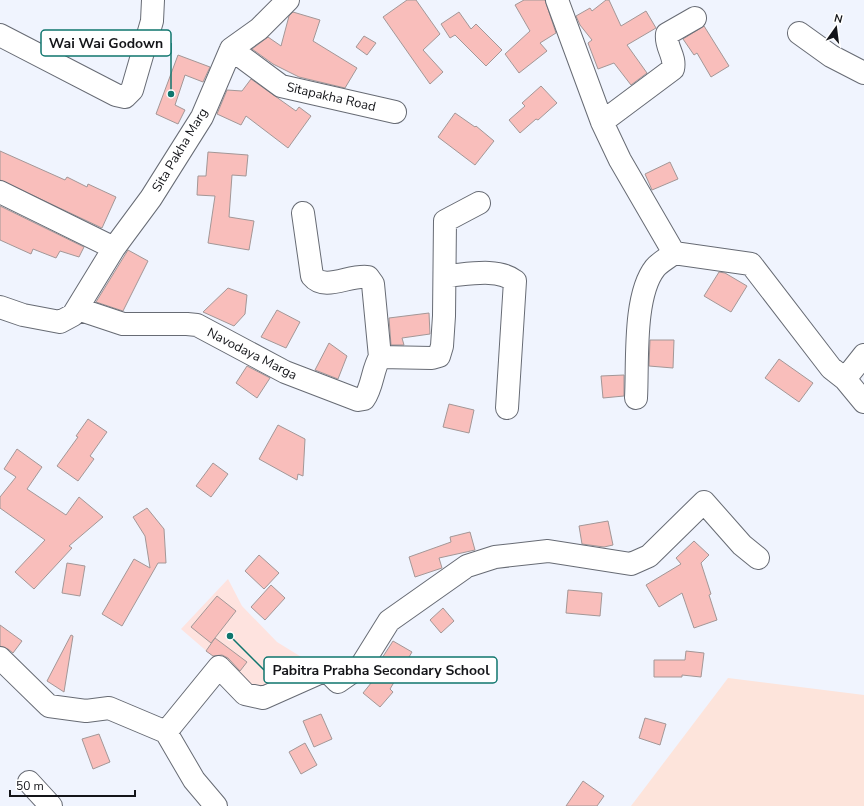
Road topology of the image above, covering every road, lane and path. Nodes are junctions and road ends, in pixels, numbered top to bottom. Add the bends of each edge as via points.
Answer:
1 (153, 0) edge
2 (288, 0) edge
3 (557, 0) edge
4 (695, 18) dead end
5 (799, 34) dead end
6 (0, 35) edge
7 (231, 49) junction
8 (864, 73) edge
9 (395, 112) dead end
10 (602, 122) junction
11 (0, 192) edge
12 (479, 203) dead end
13 (303, 213) dead end
14 (114, 248) junction
15 (674, 253) junction
16 (444, 276) junction
17 (0, 307) edge
18 (78, 309) junction
19 (864, 355) edge
20 (380, 357) junction
21 (845, 379) junction
22 (636, 398) dead end
23 (864, 402) edge
24 (507, 408) dead end
25 (758, 558) dead end
26 (0, 658) edge
27 (166, 732) junction
28 (29, 782) dead end
29 (51, 806) edge
30 (216, 806) edge

1 - 6 street via 152,21 132,90 125,97 116,95
2 - 7 street via 259,29
3 - 10 street
4 - 10 street via 668,34 666,40 675,62 673,69
5 - 8 street via 831,56
7 - 9 street, Sitapakha Road via 281,86
7 - 14 street, Sita Pakha Marg via 202,117 163,179
10 - 15 street via 620,160
11 - 14 street
12 - 16 street via 445,221
13 - 20 street via 312,276 316,282 325,284 360,276 368,277 373,284
14 - 18 street, Sita Pakha Marg
15 - 21 street via 751,264 827,363
15 - 22 street via 655,268 644,289 639,317
16 - 20 street via 444,316 439,356
16 - 24 street via 497,274 515,281
17 - 18 street via 23,315 60,322
18 - 20 street, Navodaya Marga via 123,324 198,326 285,372 358,400 364,399 368,393
19 - 21 street
21 - 23 street
25 - 27 street via 742,546 704,502 649,556 631,564 548,551 495,557 467,566 389,621 361,666 338,682 326,670 262,698 245,694 219,666
26 - 27 street via 49,706 86,711 109,708
27 - 30 street via 194,780
28 - 29 street

